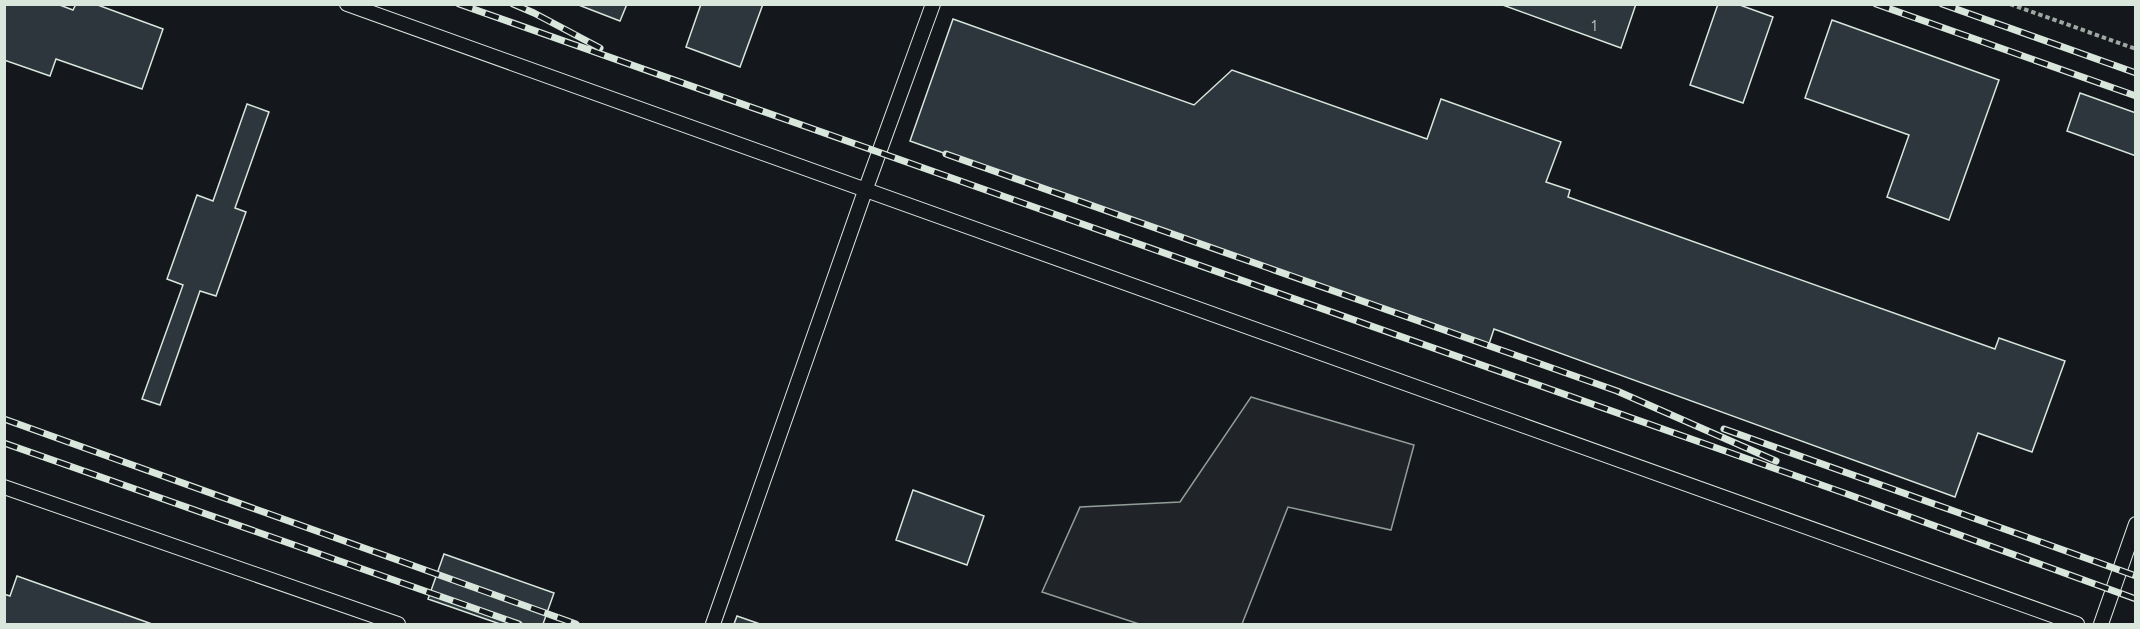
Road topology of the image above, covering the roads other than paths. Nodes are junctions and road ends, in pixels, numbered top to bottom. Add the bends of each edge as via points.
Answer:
1 (347, 4) edge
2 (933, 4) edge
3 (865, 191) junction
4 (4, 487) edge
5 (2136, 524) edge
6 (398, 624) edge
7 (713, 624) edge
8 (2077, 624) edge
9 (2100, 624) edge

1 - 3 lane
2 - 3 lane
3 - 7 lane
3 - 8 lane
4 - 6 lane
5 - 9 lane

